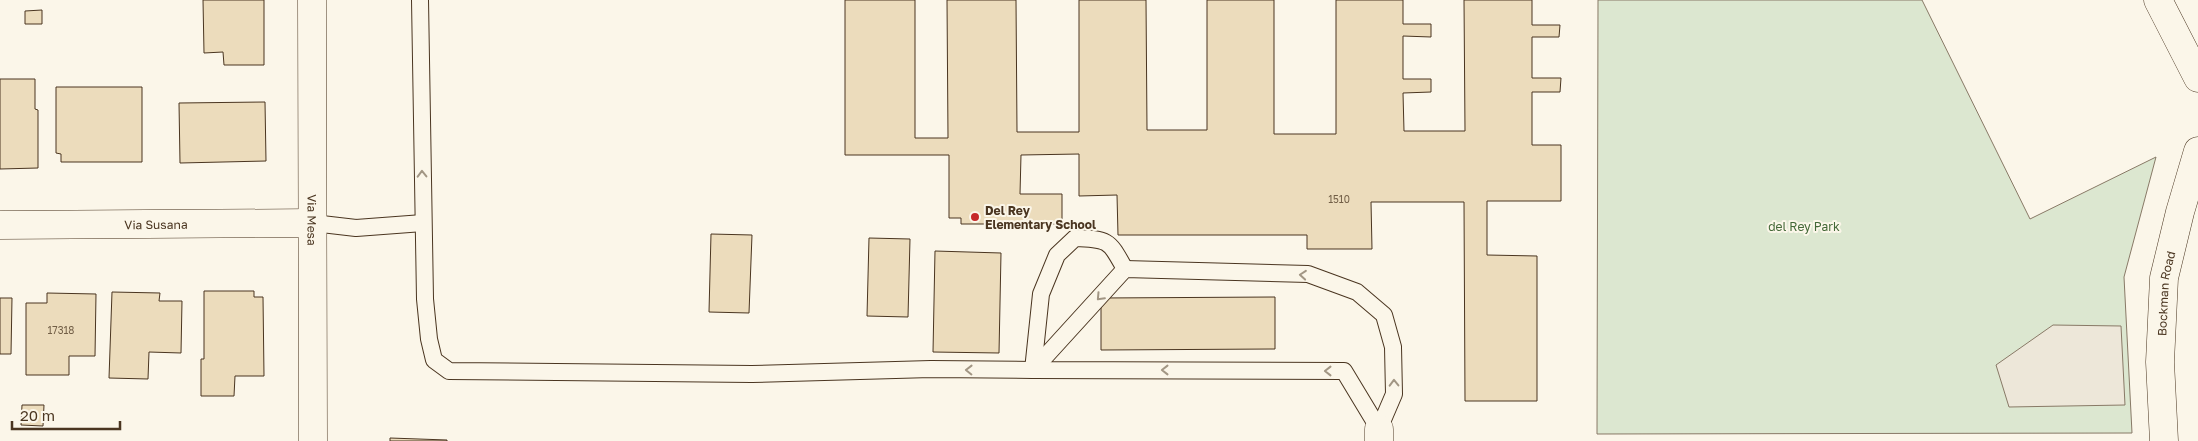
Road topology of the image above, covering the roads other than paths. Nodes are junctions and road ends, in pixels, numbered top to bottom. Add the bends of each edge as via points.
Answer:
1 (312, 0) edge
2 (420, 0) edge
3 (2158, 0) edge
4 (2198, 78) edge
5 (2198, 150) edge
6 (2189, 212) edge
7 (313, 222) junction
8 (423, 223) junction
9 (0, 225) edge
10 (1125, 270) junction
11 (1033, 370) junction
12 (1379, 435) edge
13 (313, 441) edge
14 (2164, 441) edge

1 - 7 street, Via Mesa
8 -> 2 lane
3 - 4 street
5 - 6 street, Bockman Road
6 - 14 street, Bockman Road via 2164,278 2160,362
7 - 8 lane via 356,228
7 - 9 street, Via Susana
7 - 13 street, Via Mesa
11 -> 8 lane via 752,374 449,371 434,360 429,339
10 -> 11 lane
10 - 11 lane via 1110,244 1095,238 1075,238 1057,255 1041,294
12 -> 10 lane via 1394,394 1393,347 1384,316 1357,292 1308,274
12 -> 11 lane via 1344,371

